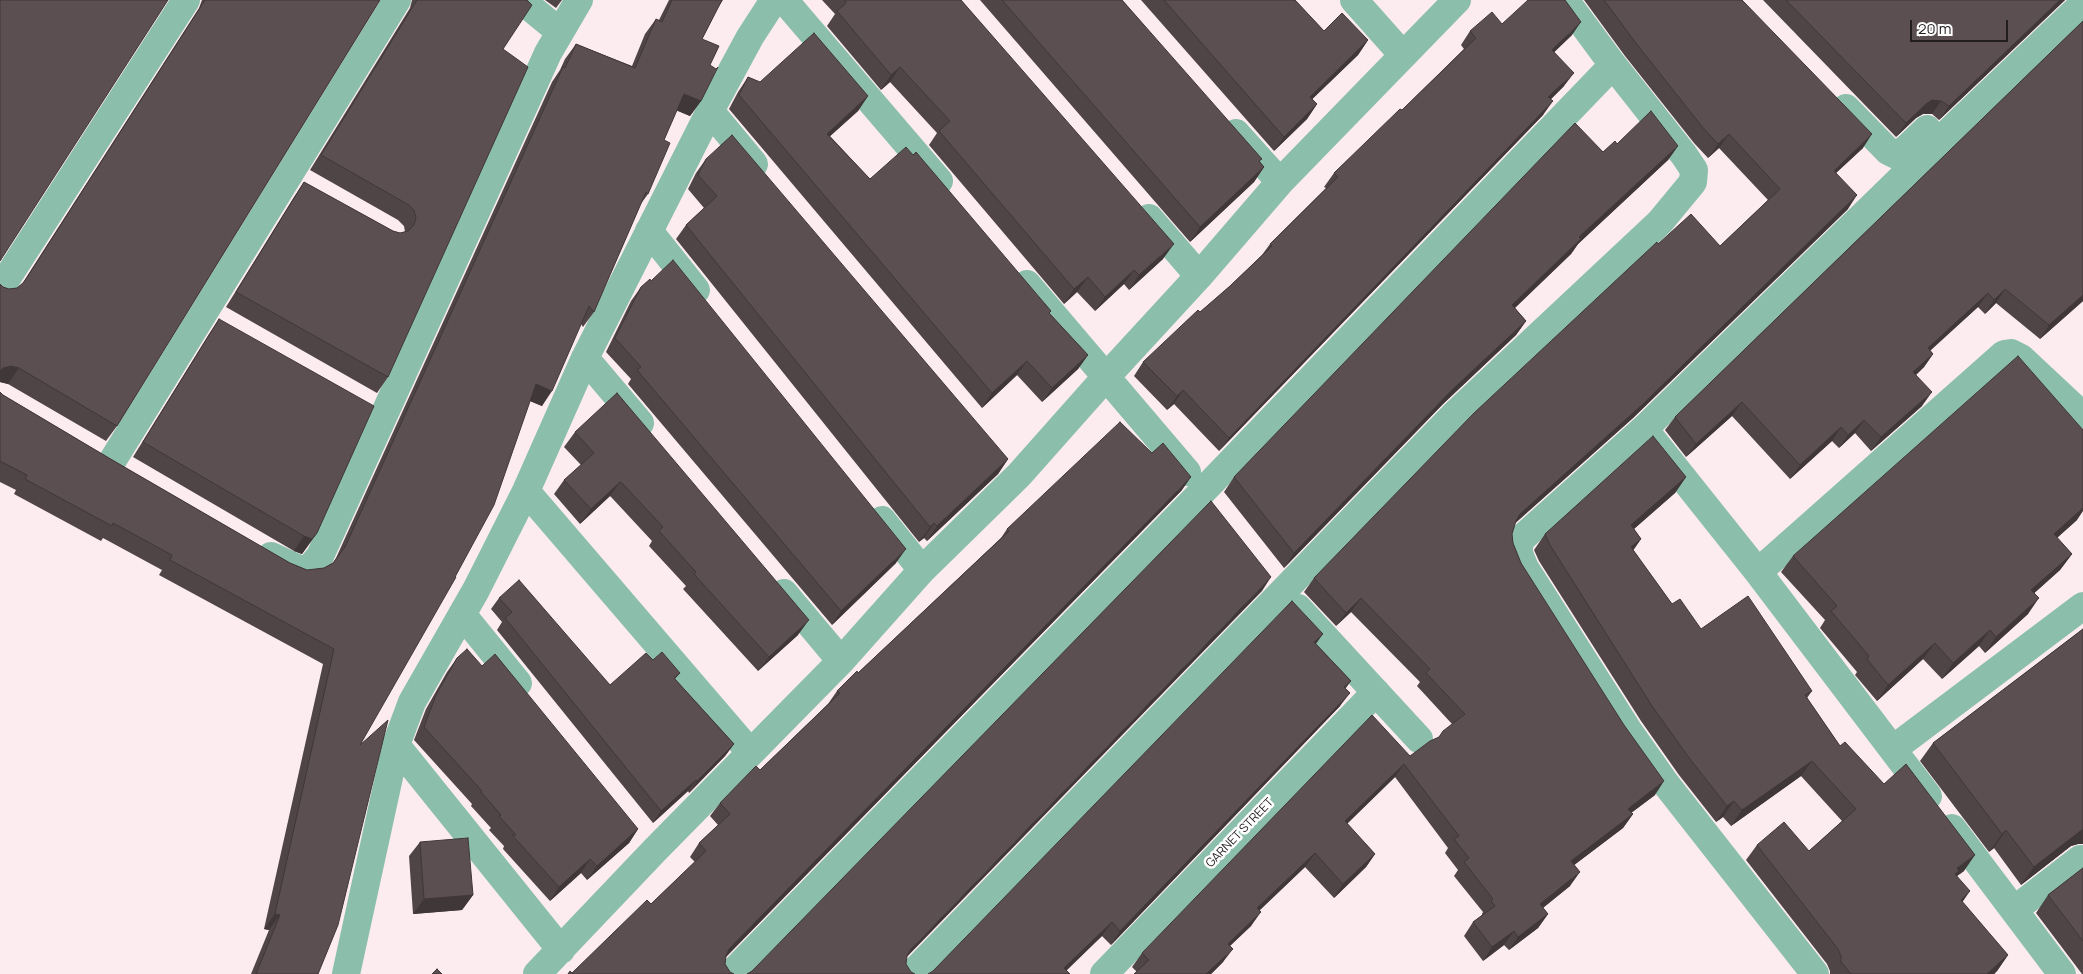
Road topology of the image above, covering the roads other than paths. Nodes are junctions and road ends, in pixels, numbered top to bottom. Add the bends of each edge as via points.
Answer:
1 (186, 0) edge
2 (397, 0) edge
3 (521, 0) edge
4 (579, 0) edge
5 (774, 0) edge
6 (784, 0) edge
7 (1354, 0) edge
8 (1457, 0) edge
9 (1566, 0) edge
10 (2083, 4) edge
11 (560, 32) junction
12 (1402, 54) junction
13 (1613, 65) junction
14 (1828, 89) edge
15 (710, 111) junction
16 (1222, 116) edge
17 (1955, 126) junction
18 (289, 176) junction
19 (768, 180) edge
20 (1280, 182) junction
21 (314, 190) edge
22 (1134, 201) edge
23 (958, 204) edge
24 (649, 230) junction
25 (1010, 264) edge
26 (1199, 276) junction
27 (0, 288) edge
28 (711, 308) edge
29 (204, 313) junction
30 (229, 328) edge
31 (585, 358) junction
32 (1106, 377) junction
33 (2083, 416) edge
34 (1644, 429) junction
35 (655, 441) edge
36 (86, 448) edge
37 (1000, 453) edge
38 (111, 463) junction
39 (1019, 476) junction
40 (136, 478) edge
41 (526, 491) junction
42 (1203, 491) junction
43 (866, 500) edge
44 (1221, 514) edge
45 (254, 546) edge
46 (1265, 569) edge
47 (922, 570) junction
48 (1758, 572) junction
49 (771, 578) edge
50 (1283, 592) junction
51 (2083, 606) edge
52 (462, 614) junction
53 (841, 661) junction
54 (1376, 692) junction
55 (537, 706) edge
56 (1419, 739) dead end
57 (396, 745) junction
58 (1893, 749) junction
59 (750, 752) junction
60 (636, 827) edge
61 (655, 850) junction
62 (2080, 859) dead end
63 (2014, 910) junction
64 (561, 950) junction
65 (346, 974) edge
66 (537, 974) edge
67 (731, 974) edge
68 (912, 974) edge
69 (1104, 974) edge
70 (1815, 974) edge
71 (2062, 974) edge

1 - 27 street
2 - 18 street
3 - 11 street
4 - 11 street
5 - 15 street
6 - 23 street
7 - 12 street
8 - 12 street
9 - 13 street
10 - 17 street
11 - 45 street via 372,408 320,556 310,568 301,570
12 - 20 street
13 - 42 street
13 - 50 street via 1684,155 1694,170 1693,182 1660,222 1454,415
14 - 17 street via 1888,151 1896,155 1941,117
15 - 19 street
15 - 24 street
16 - 20 street
17 - 34 street
18 - 21 street
18 - 29 street
20 - 26 street
22 - 26 street
24 - 28 street
24 - 31 street
25 - 32 street
26 - 32 street
29 - 30 street
29 - 38 street
31 - 35 street
31 - 41 street
32 - 39 street
32 - 42 street
33 - 48 street via 2021,358 2010,352 2004,354
34 - 48 street
34 - 70 street via 1521,539 1518,550 1530,576 1628,730 1666,784
36 - 38 street
37 - 39 street
38 - 40 street
39 - 47 street
41 - 52 street
41 - 59 street
42 - 44 street
42 - 67 street
43 - 47 street
46 - 50 street
47 - 53 street
48 - 58 street
49 - 53 street
50 - 54 street
50 - 68 street
51 - 58 street
52 - 55 street
52 - 57 street via 412,702
53 - 59 street
54 - 56 street
54 - 69 street, GARNET STREET
57 - 64 street
57 - 65 street
58 - 63 street
59 - 61 street
60 - 61 street
61 - 64 street
62 - 63 street
63 - 71 street
64 - 66 street

